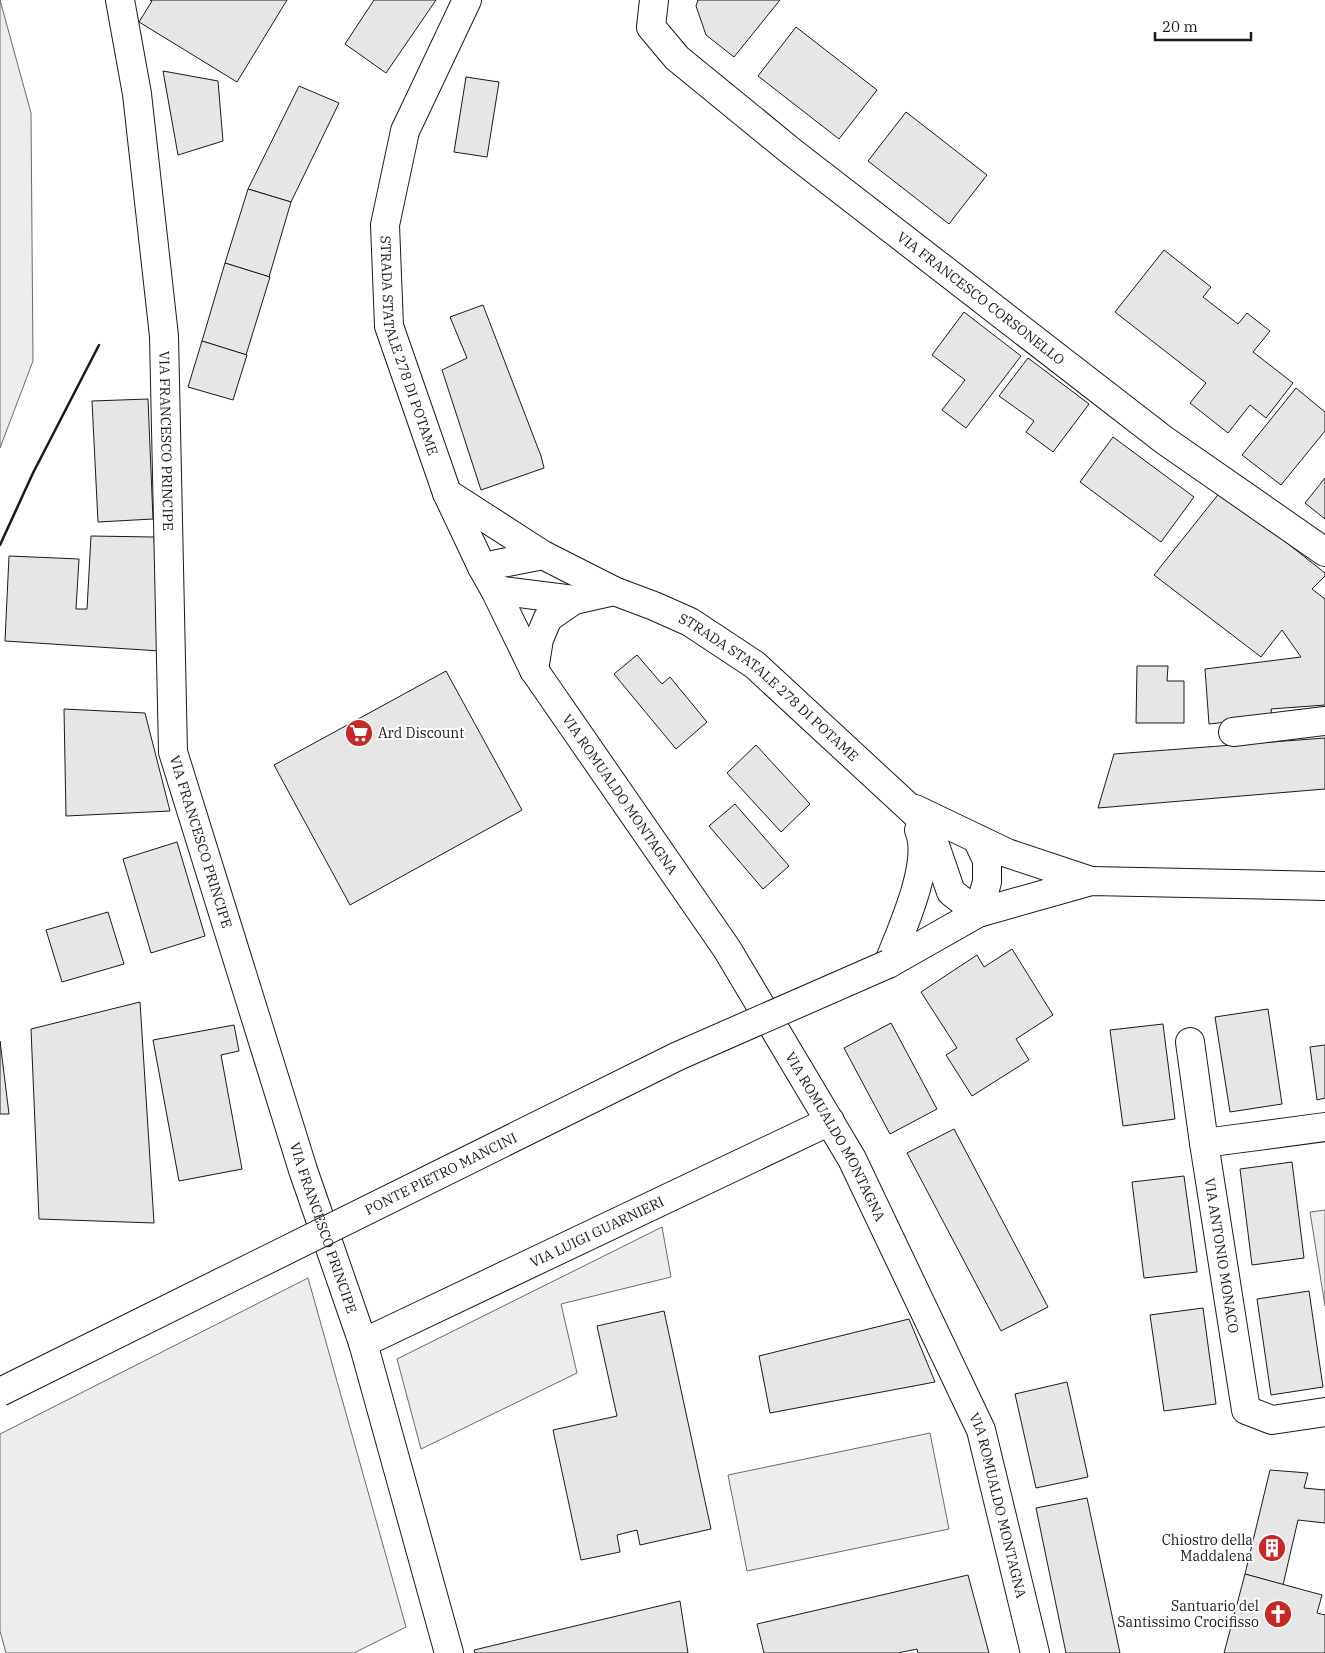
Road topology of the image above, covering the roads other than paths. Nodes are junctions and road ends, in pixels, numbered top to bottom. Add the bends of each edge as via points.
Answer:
1 (120, 0) edge
2 (467, 0) edge
3 (654, 0) edge
4 (447, 493) junction
5 (1325, 552) edge
6 (543, 555) junction
7 (488, 579) junction
8 (614, 592) junction
9 (574, 600) junction
10 (534, 670) junction
11 (1325, 721) edge
12 (1232, 732) dead end
13 (908, 806) junction
14 (977, 838) junction
15 (1091, 881) junction
16 (1325, 886) edge
17 (978, 913) junction
18 (888, 964) junction
19 (1190, 1042) dead end
20 (830, 1121) junction
21 (1325, 1127) edge
22 (1204, 1143) junction
23 (363, 1343) junction
24 (0, 1392) edge
25 (1325, 1412) edge
26 (449, 1653) edge
27 (1035, 1653) edge

1 - 23 street, VIA FRANCESCO PRINCIPE via 137,94 164,336 172,752 303,1170
2 - 4 street, STRADA STATALE 278 DI POTAME via 405,132 385,225 389,326
3 - 5 street, VIA FRANCESCO CORSONELLO via 651,27 677,58 792,152 1164,440
4 - 6 street, STRADA STATALE 278 DI POTAME
4 - 7 street, STRADA STATALE 278 DI POTAME
6 - 7 street
6 - 8 street, STRADA STATALE 278 DI POTAME
7 - 9 street
7 - 10 street, STRADA STATALE 278 DI POTAME
8 - 9 street
8 - 13 street, STRADA STATALE 278 DI POTAME via 690,622 755,665
9 - 10 street via 548,618 539,639
10 - 20 street, VIA ROMUALDO MONTAGNA via 727,950
11 - 12 street
13 - 14 street, STRADA STATALE 278 DI POTAME
13 - 17 street, STRADA STATALE 278 DI POTAME via 928,825 951,892
13 - 18 street, STRADA STATALE 278 DI POTAME via 922,838 923,861
14 - 15 street, STRADA STATALE 278 DI POTAME via 1007,853
14 - 17 street via 987,860 987,882
15 - 16 street
15 - 17 street, PONTE PIETRO MANCINI
17 - 18 street, PONTE PIETRO MANCINI
18 - 24 street, PONTE PIETRO MANCINI, bridge via 678,1056
19 - 22 street
20 - 23 street, VIA LUIGI GUARNIERI
20 - 27 street, VIA ROMUALDO MONTAGNA via 852,1159 981,1430
21 - 22 street
22 - 25 street, VIA ANTONIO MONACO via 1246,1410 1272,1420
23 - 26 street, VIA FRANCESCO PRINCIPE

